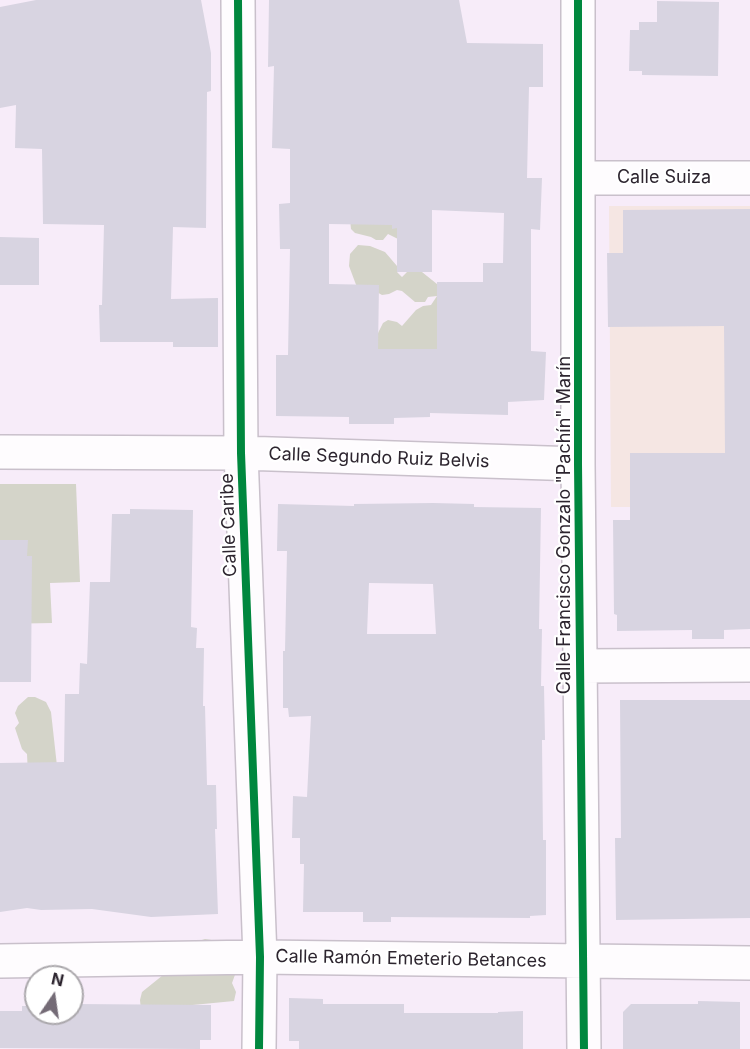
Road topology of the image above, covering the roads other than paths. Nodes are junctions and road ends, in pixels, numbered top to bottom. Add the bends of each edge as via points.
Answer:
1 (238, 0) edge
2 (578, 0) edge
3 (578, 178) junction
4 (750, 178) edge
5 (0, 452) edge
6 (241, 453) junction
7 (578, 464) junction
8 (750, 665) edge
9 (580, 666) junction
10 (260, 957) junction
11 (0, 961) edge
12 (584, 962) junction
13 (750, 963) edge
14 (259, 1049) edge
15 (584, 1049) edge

1 - 6 street, Calle Caribe
2 - 3 street, Calle Francisco Gonzalo "Pachín" Marín
3 - 4 street, Calle Suiza
3 - 7 street, Calle Francisco Gonzalo "Pachín" Marín
5 - 6 street, Calle Segundo Ruiz Belvis
6 - 7 street, Calle Segundo Ruiz Belvis
6 - 10 street, Calle Caribe
7 - 9 street, Calle Francisco Gonzalo "Pachín" Marín
8 - 9 street
9 - 12 street, Calle Francisco Gonzalo "Pachín" Marín
10 - 11 street, Calle Ramón Emeterio Betances
10 - 12 street, Calle Ramón Emeterio Betances
10 - 14 street, Calle Caribe
12 - 13 street, Calle Ramón Emeterio Betances
12 - 15 street, Calle Francisco Gonzalo "Pachín" Marín

